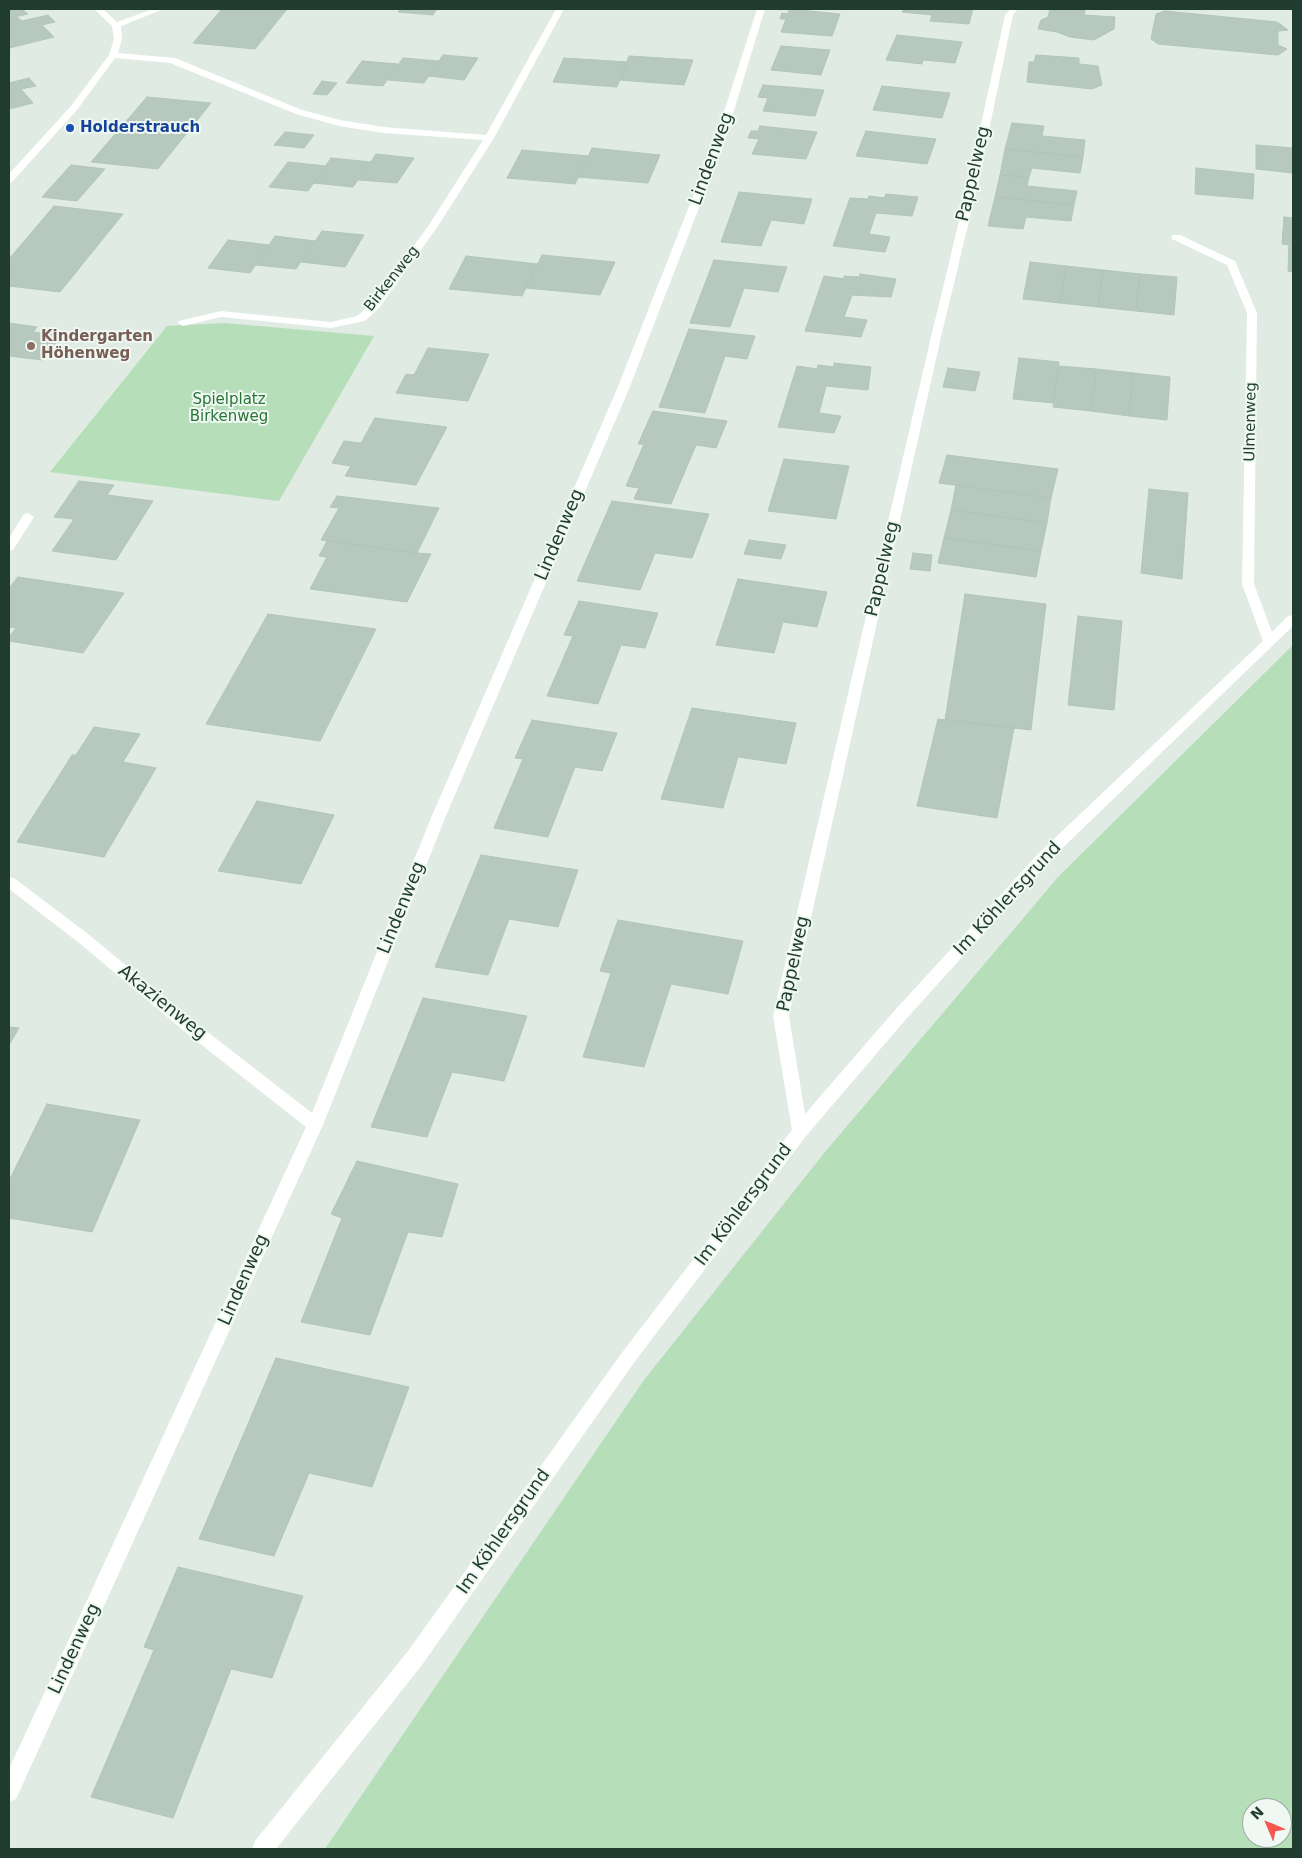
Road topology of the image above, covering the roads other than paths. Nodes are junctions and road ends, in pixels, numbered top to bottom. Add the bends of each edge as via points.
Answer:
1 (98, 9) edge
2 (160, 9) edge
3 (560, 9) edge
4 (761, 9) edge
5 (1014, 9) edge
6 (116, 25) junction
7 (113, 55) junction
8 (488, 138) junction
9 (9, 180) edge
10 (1176, 237) dead end
11 (182, 323) dead end
12 (28, 517) dead end
13 (9, 546) edge
14 (1293, 620) edge
15 (1270, 643) junction
16 (9, 882) edge
17 (315, 1125) junction
18 (800, 1132) junction
19 (9, 1792) edge
20 (263, 1849) edge

1 - 6 street
2 - 6 street
3 - 8 street, Birkenweg
4 - 17 street, Lindenweg via 716,151 623,389 438,818
5 - 18 street, Pappelweg via 1009,15 781,1016
6 - 7 street via 118,39
7 - 8 street via 172,60 298,112 339,122 384,130
7 - 9 street via 74,108
8 - 11 street, Birkenweg via 433,226 375,306 361,319 331,325 221,314
10 - 15 street, Ulmenweg via 1231,263 1252,313 1248,584
12 - 13 street
14 - 15 street, Im Köhlersgrund
15 - 18 street, Im Köhlersgrund via 1044,858 901,1014
16 - 17 street, Akazienweg
17 - 19 street, Lindenweg
18 - 20 street, Im Köhlersgrund via 627,1359 415,1658

